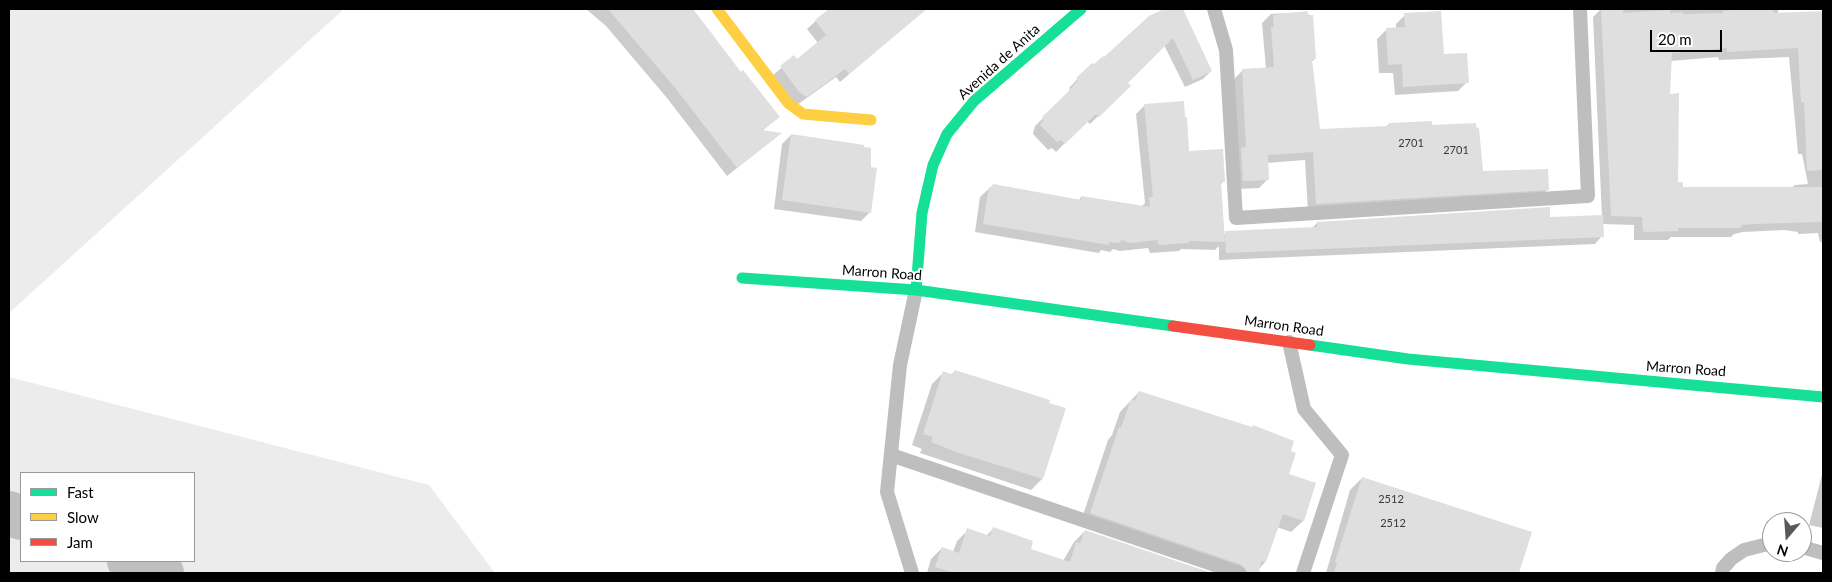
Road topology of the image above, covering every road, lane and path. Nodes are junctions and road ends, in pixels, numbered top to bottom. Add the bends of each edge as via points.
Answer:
1 (717, 9) edge
2 (1082, 9) edge
3 (1214, 9) edge
4 (1580, 9) edge
5 (871, 120) dead end
6 (742, 278) dead end
7 (916, 290) junction
8 (1289, 342) junction
9 (1823, 397) edge
10 (891, 455) junction
11 (1762, 546) edge
12 (912, 573) edge
13 (1239, 573) edge
14 (1303, 573) edge
15 (1722, 573) edge

1 - 5 street via 788,103 803,114
2 - 7 street, Avenida de Anita via 974,101 947,134 933,165 922,213
3 - 4 lane via 1226,50 1236,218 1588,196
6 - 7 street, Marron Road
7 - 8 street, Marron Road
7 - 10 lane via 900,364
8 - 9 street, Marron Road via 1408,359
8 - 14 lane via 1304,410 1342,454
10 - 12 lane via 887,492
10 - 13 lane
11 - 15 lane via 1744,550 1731,559

